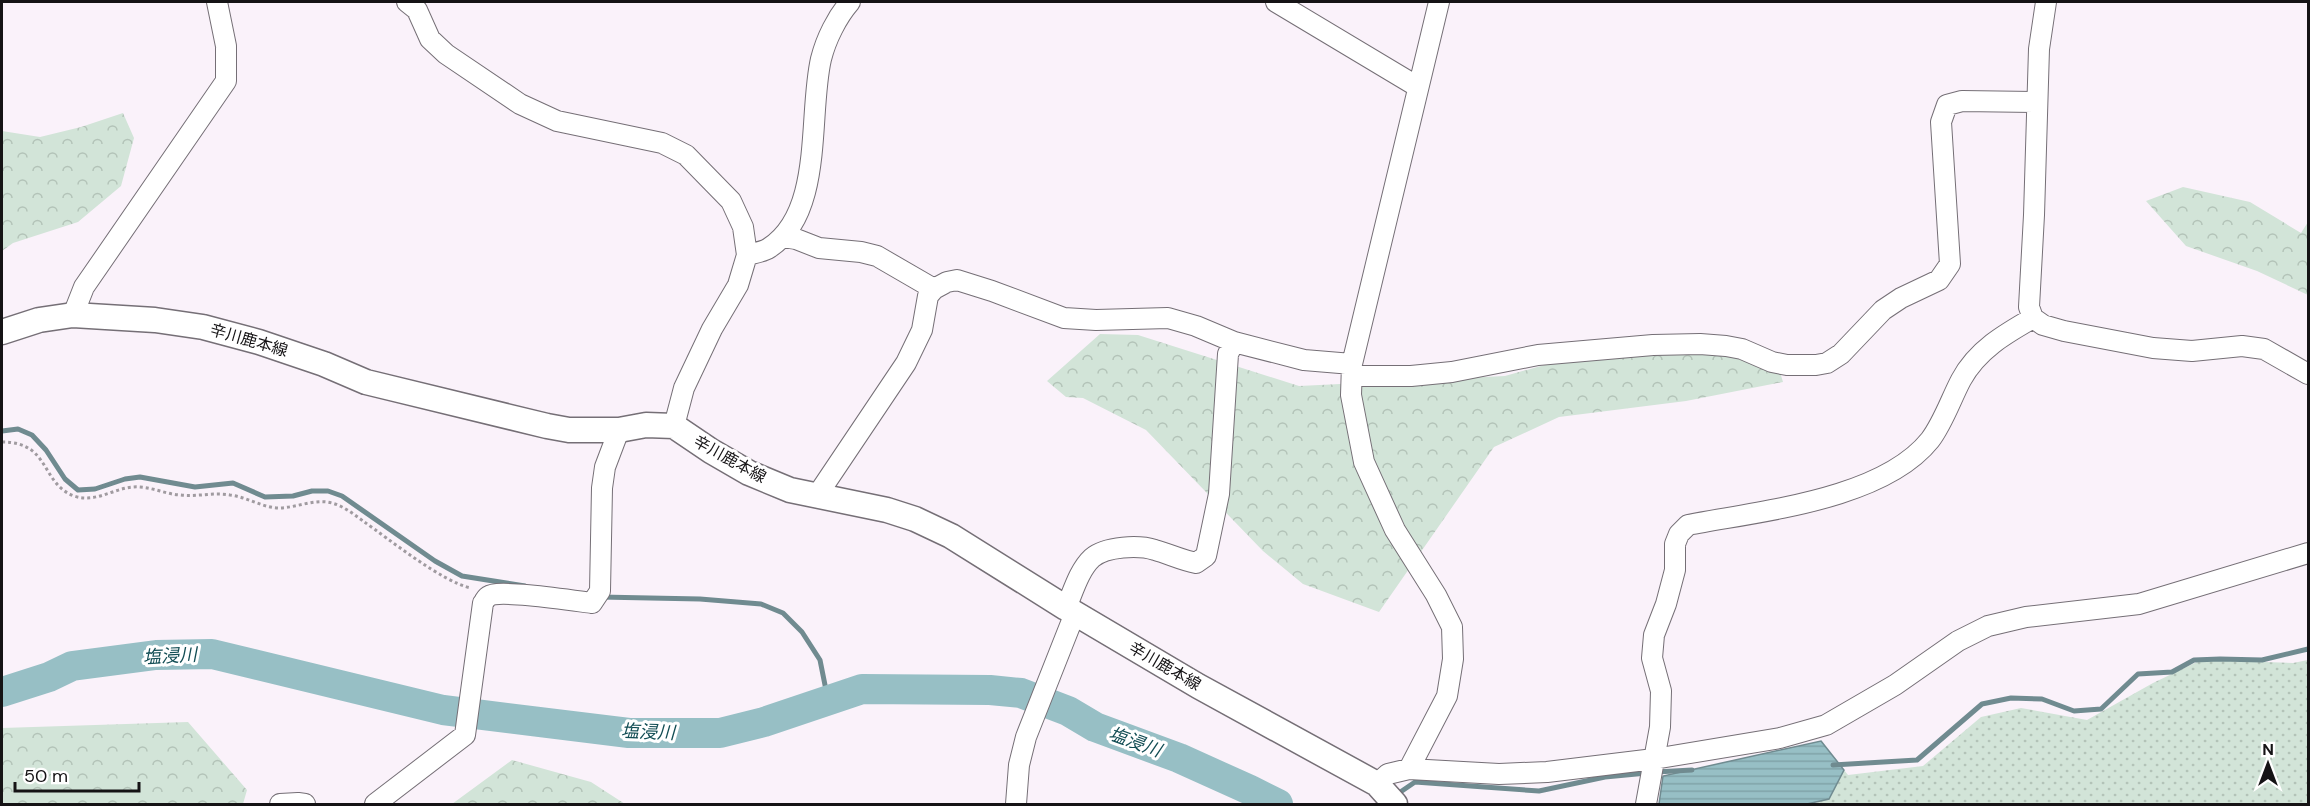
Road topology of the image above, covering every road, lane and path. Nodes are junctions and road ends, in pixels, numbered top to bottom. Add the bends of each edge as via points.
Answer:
1 (217, 2) edge
2 (407, 2) edge
3 (850, 2) edge
4 (1276, 2) edge
5 (1438, 2) edge
6 (2046, 2) edge
7 (1418, 87) junction
8 (2037, 102) junction
9 (783, 237) junction
10 (747, 255) junction
11 (934, 289) junction
12 (73, 315) junction
13 (2033, 318) junction
14 (2, 332) edge
15 (1234, 342) junction
16 (1352, 370) junction
17 (2308, 374) edge
18 (674, 426) junction
19 (619, 430) junction
20 (2, 442) edge
21 (818, 494) junction
22 (2308, 553) edge
23 (489, 595) junction
24 (1070, 610) junction
25 (1654, 759) junction
26 (1408, 769) junction
27 (1384, 793) edge
28 (280, 804) edge
29 (305, 804) edge
30 (375, 804) edge
31 (1016, 804) edge
32 (1646, 804) edge

1 - 12 street via 226,81 84,288
2 - 10 street via 417,10 430,39 446,54 520,104 557,121 662,143 686,155 731,201 743,226
3 - 9 street via 832,30 821,58 807,185 799,213
4 - 7 street
5 - 7 street
6 - 8 street
7 - 16 street
8 - 13 street via 2029,307
8 - 16 street via 1962,101 1947,105 1941,122 1950,264 1939,280 1883,310 1841,354 1827,363 1787,365 1742,349 1700,344 1538,355 1411,376
9 - 10 street via 767,250
9 - 11 street via 819,248 877,256
10 - 18 street via 738,285 684,388
11 - 15 street via 957,280 1064,318 1168,318
11 - 21 street via 928,296 922,330 906,363
12 - 14 main road, 辛川鹿本線 via 39,320
12 - 19 main road, 辛川鹿本線 via 203,327 409,393 547,426
13 - 17 street via 2064,331 2153,348 2264,349
13 - 25 street via 1976,357 1931,439 1914,457 1883,476 1844,494 1688,525 1678,534 1675,570 1654,635 1652,658 1661,692
15 - 16 street
15 - 24 street via 1228,354 1219,494 1206,556 1196,563 1154,549 1105,551 1092,558 1082,573
16 - 26 street via 1354,412 1364,462 1395,530 1452,627 1453,659 1447,696
18 - 19 main road, 辛川鹿本線 via 646,425
18 - 21 main road, 辛川鹿本線 via 749,473 790,490
19 - 23 street via 605,467 600,591 592,603
20 - 23 path via 24,445 34,451 63,490 76,496 94,498 126,487 141,487 167,494 231,495 277,508 317,502 340,505 431,567
21 - 24 main road, 辛川鹿本線 via 924,523
22 - 25 street via 2139,604 2026,617 1988,626 1826,725 1780,738
23 - 30 street via 483,603 465,735
24 - 27 main road, 辛川鹿本線
24 - 31 street via 1019,765
25 - 26 street via 1499,774
25 - 32 street
26 - 27 street via 1388,774
28 - 29 street

